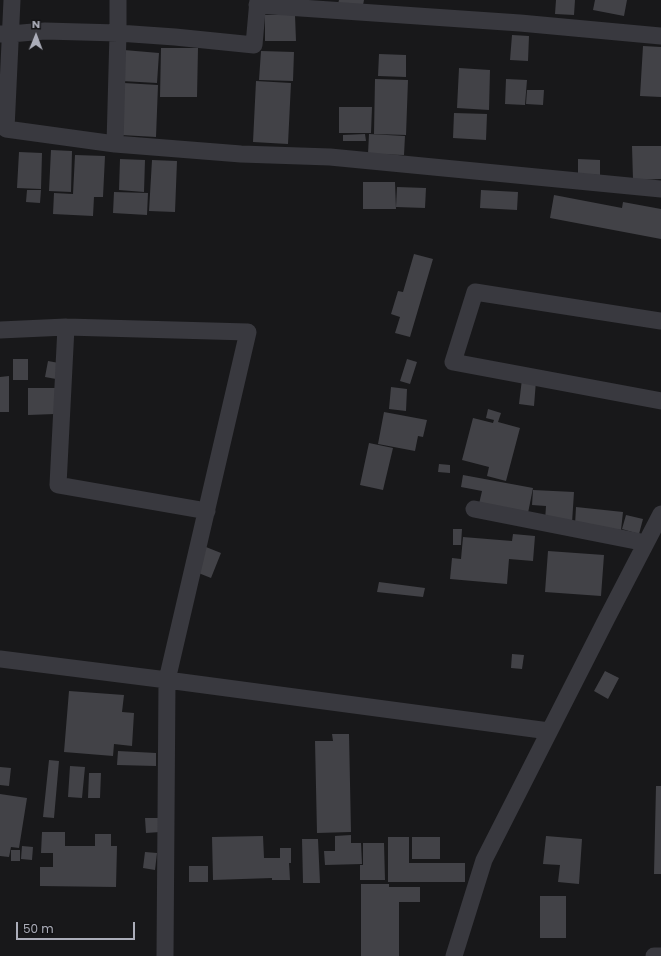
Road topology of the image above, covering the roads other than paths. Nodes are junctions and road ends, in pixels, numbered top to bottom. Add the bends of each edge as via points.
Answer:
1 (12, 0) edge
2 (118, 0) edge
3 (257, 3) edge
4 (118, 33) junction
5 (5, 34) edge
6 (661, 36) edge
7 (115, 144) junction
8 (661, 189) edge
9 (661, 321) edge
10 (66, 327) junction
11 (0, 330) edge
12 (661, 401) edge
13 (474, 509) dead end
14 (207, 511) junction
15 (661, 514) edge
16 (646, 543) junction
17 (0, 659) edge
18 (168, 680) junction
19 (549, 732) junction
20 (165, 956) edge
21 (454, 956) edge
22 (654, 956) edge
23 (661, 956) edge

1 - 5 street
2 - 4 street
3 - 4 street via 254,45
3 - 6 street
4 - 5 street
4 - 7 street
5 - 7 street via 6,129
7 - 8 street via 241,154 330,157
9 - 12 street via 475,292 453,362
10 - 11 street
10 - 14 street via 58,485
10 - 14 street via 248,332
13 - 16 street
14 - 18 street
15 - 16 street
16 - 19 street
17 - 18 street
18 - 19 street
18 - 20 street
19 - 21 street via 484,860
22 - 23 street

